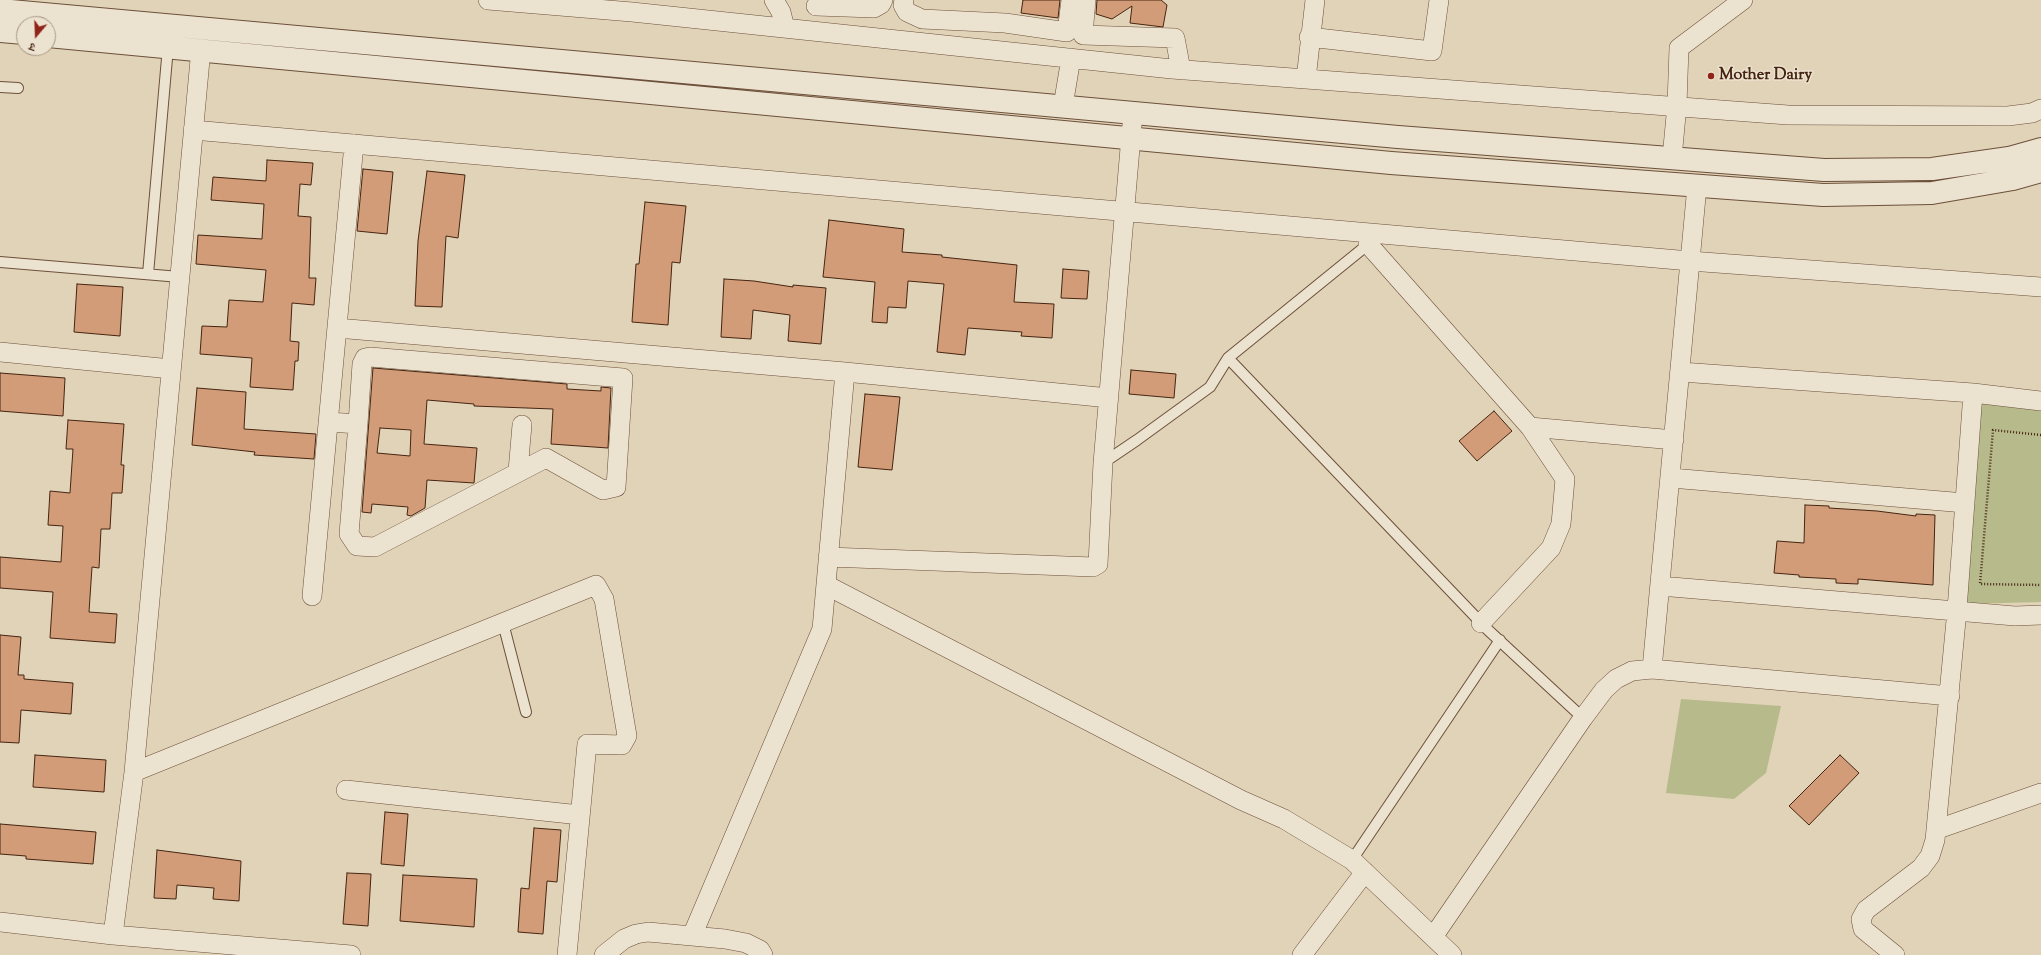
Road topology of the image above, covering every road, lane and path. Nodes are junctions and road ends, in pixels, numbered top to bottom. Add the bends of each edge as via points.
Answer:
1 (488, 0) edge
2 (774, 0) edge
3 (883, 0) edge
4 (904, 0) edge
5 (1071, 0) edge
6 (1086, 0) edge
7 (1315, 0) edge
8 (1439, 0) edge
9 (1743, 0) edge
10 (818, 3) edge
11 (609, 5) edge
12 (632, 6) edge
13 (0, 10) edge
14 (966, 22) junction
15 (1005, 23) junction
16 (791, 29) junction
17 (0, 31) edge
18 (16, 32) edge
19 (56, 37) edge
20 (1309, 37) junction
21 (168, 46) junction
22 (965, 47) junction
23 (200, 49) junction
24 (1004, 51) junction
25 (1071, 58) junction
26 (1181, 70) junction
27 (1306, 79) junction
28 (0, 87) edge
29 (18, 88) dead end
30 (1063, 106) junction
31 (1677, 106) junction
32 (2041, 110) edge
33 (1133, 112) junction
34 (193, 130) junction
35 (1130, 138) junction
36 (354, 144) junction
37 (2041, 149) edge
38 (1672, 158) junction
39 (2041, 171) edge
40 (1698, 186) junction
41 (1124, 211) junction
42 (1374, 239) junction
43 (1690, 261) junction
44 (0, 262) edge
45 (148, 274) junction
46 (180, 277) junction
47 (2041, 287) edge
48 (337, 328) junction
49 (0, 352) edge
50 (624, 353) junction
51 (1228, 358) junction
52 (171, 369) junction
53 (845, 372) junction
54 (1681, 372) junction
55 (623, 378) junction
56 (1973, 393) junction
57 (1108, 398) junction
58 (2041, 401) edge
59 (329, 422) junction
60 (358, 424) junction
61 (522, 425) dead end
62 (1530, 427) junction
63 (2041, 435) edge
64 (1674, 440) junction
65 (326, 448) junction
66 (356, 450) junction
67 (1103, 463) junction
68 (518, 471) junction
69 (1671, 478) junction
70 (1965, 503) junction
71 (828, 557) junction
72 (826, 585) junction
73 (2041, 585) edge
74 (1660, 586) junction
75 (312, 596) dead end
76 (1957, 610) junction
77 (2041, 615) edge
78 (503, 623) junction
79 (1481, 623) junction
80 (1500, 640) junction
81 (1652, 669) junction
82 (1950, 696) junction
83 (526, 712) dead end
84 (1584, 718) junction
85 (134, 772) junction
86 (346, 790) dead end
87 (2041, 793) edge
88 (580, 815) junction
89 (1938, 829) junction
90 (1359, 866) junction
91 (0, 922) edge
92 (113, 936) junction
93 (692, 936) junction
94 (1433, 937) junction
95 (610, 952) edge
96 (351, 955) edge
97 (567, 955) edge
98 (763, 955) edge
99 (1302, 955) edge
100 (1452, 955) edge
101 (1895, 955) edge

1 - 11 street
2 - 16 street
3 - 10 street via 874,8
4 - 14 street via 903,5 907,12 922,19
5 - 15 street via 1067,32
6 - 26 street via 1083,35 1175,38
7 - 20 street
8 - 20 street via 1432,51
9 - 31 street via 1678,48
10 - 16 street
11 - 12 street
12 - 16 street
13 - 30 street
14 - 15 street
14 - 22 street
15 - 24 street
16 - 22 street
17 - 18 street
19 - 21 street
20 - 27 street
21 - 23 street
21 - 45 lane
22 - 24 street
23 - 34 street
23 - 35 street
24 - 25 street
25 - 26 street
25 - 30 street
26 - 27 street
27 - 31 street
28 - 29 lane
30 - 33 street
31 - 32 street via 1788,115 2008,116
31 - 38 street
33 - 35 street
33 - 38 street via 1405,138
34 - 36 street
34 - 46 street
35 - 40 street via 1391,163
35 - 41 street
36 - 41 street
36 - 48 street
37 - 38 street via 2009,158 1932,169 1824,170
39 - 40 street via 2013,179 1932,193 1823,195
40 - 43 street
41 - 42 street
41 - 57 street
42 - 43 street
42 - 51 lane
42 - 62 street
43 - 47 street
43 - 54 street
44 - 45 lane
45 - 46 lane
46 - 52 street
48 - 50 street
48 - 59 street
49 - 52 street
50 - 53 street
50 - 55 street
51 - 67 lane via 1210,387
51 - 79 lane
52 - 85 street
53 - 57 street
53 - 71 street
54 - 56 street
54 - 64 street
55 - 60 street via 370,357 365,358 362,364
55 - 68 street via 616,487 603,490 546,458
56 - 58 street
56 - 70 street
57 - 67 street
59 - 60 street
59 - 65 street
60 - 66 street
61 - 68 street
62 - 64 street
62 - 79 street via 1565,479 1561,524 1551,548
63 - 73 path via 1993,430 1980,584
64 - 69 street
65 - 66 street
65 - 75 street
66 - 68 street via 349,534 357,546 375,547
67 - 71 street via 1098,564 1093,568
69 - 70 street
69 - 74 street
70 - 76 street
71 - 72 street
72 - 90 street via 1241,800 1284,819
72 - 93 street via 822,629
74 - 76 street
74 - 81 street
76 - 77 street via 2015,616
76 - 82 street
78 - 83 lane
78 - 85 street
78 - 88 street via 596,586 604,599 627,736 622,745 587,744
79 - 80 lane
80 - 84 lane
80 - 90 lane
81 - 82 street
81 - 84 street via 1632,671 1616,679 1604,690
82 - 89 street
84 - 94 street
85 - 92 street
86 - 88 street
87 - 89 street
88 - 97 street
89 - 101 street via 1930,856 1921,868 1866,910 1860,919 1863,929
90 - 94 street
90 - 99 street
91 - 92 street
92 - 96 street
93 - 95 street via 648,932 636,934 624,939
93 - 98 street via 746,943 760,950
94 - 100 street

